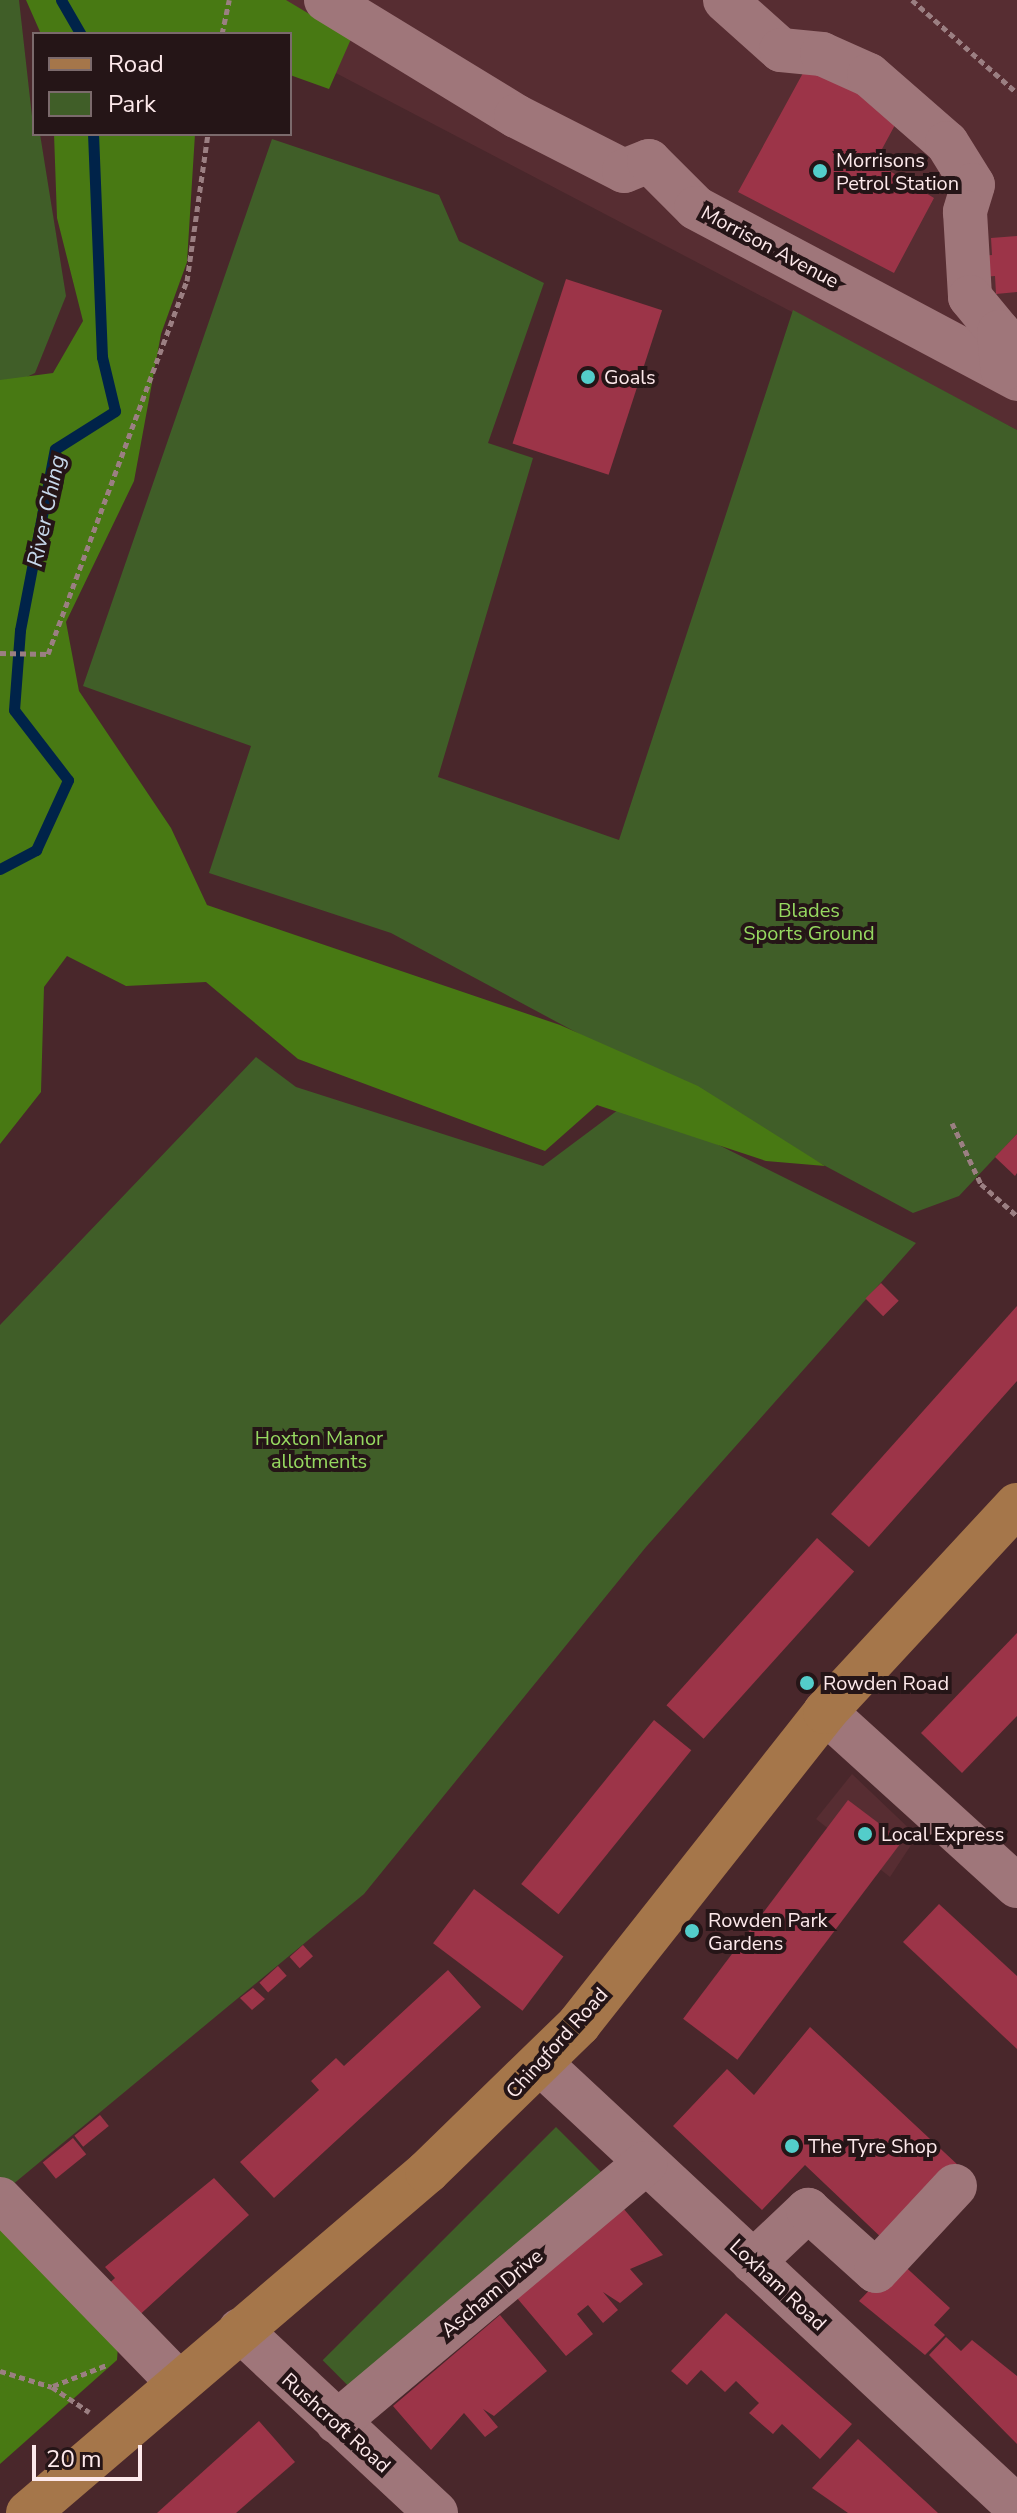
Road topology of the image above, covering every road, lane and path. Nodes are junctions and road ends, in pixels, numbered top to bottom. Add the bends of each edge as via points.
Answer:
1 (229, 0) edge
2 (326, 0) edge
3 (725, 0) edge
4 (912, 0) edge
5 (222, 32) edge
6 (1017, 93) edge
7 (208, 136) edge
8 (1009, 374) edge
9 (0, 653) edge
10 (952, 1123) dead end
11 (1017, 1216) edge
12 (1017, 1505) edge
13 (825, 1712) junction
14 (1017, 1886) edge
15 (540, 2063) junction
16 (646, 2163) junction
17 (955, 2186) dead end
18 (0, 2199) edge
19 (753, 2262) junction
20 (240, 2330) junction
21 (117, 2361) dead end
22 (0, 2371) edge
23 (177, 2381) junction
24 (52, 2387) junction
25 (93, 2415) dead end
26 (337, 2422) junction
27 (48, 2507) edge
28 (1017, 2507) edge
29 (436, 2513) edge

1 - 5 path
2 - 8 street, Morrison Avenue via 516,116 624,171 649,161 696,208
3 - 8 street via 781,50 822,54 869,75 947,143 973,185 965,212 970,297 999,332
4 - 6 path
7 - 9 path via 187,281 48,654
10 - 11 path via 981,1184
12 - 13 main road, Chingford Road
13 - 14 street
13 - 15 main road, Chingford Road via 579,2024
15 - 16 street, Loxham Road
15 - 20 main road, Chingford Road via 427,2172
16 - 19 street, Loxham Road
16 - 26 street, Ascham Drive
17 - 19 street via 876,2271 808,2210
18 - 23 street
19 - 28 street, Loxham Road
20 - 23 main road, Chingford Road
20 - 26 street, Rushcroft Road
21 - 24 path
22 - 24 path
23 - 27 main road, Chingford Road
24 - 25 path
26 - 29 street, Rushcroft Road

